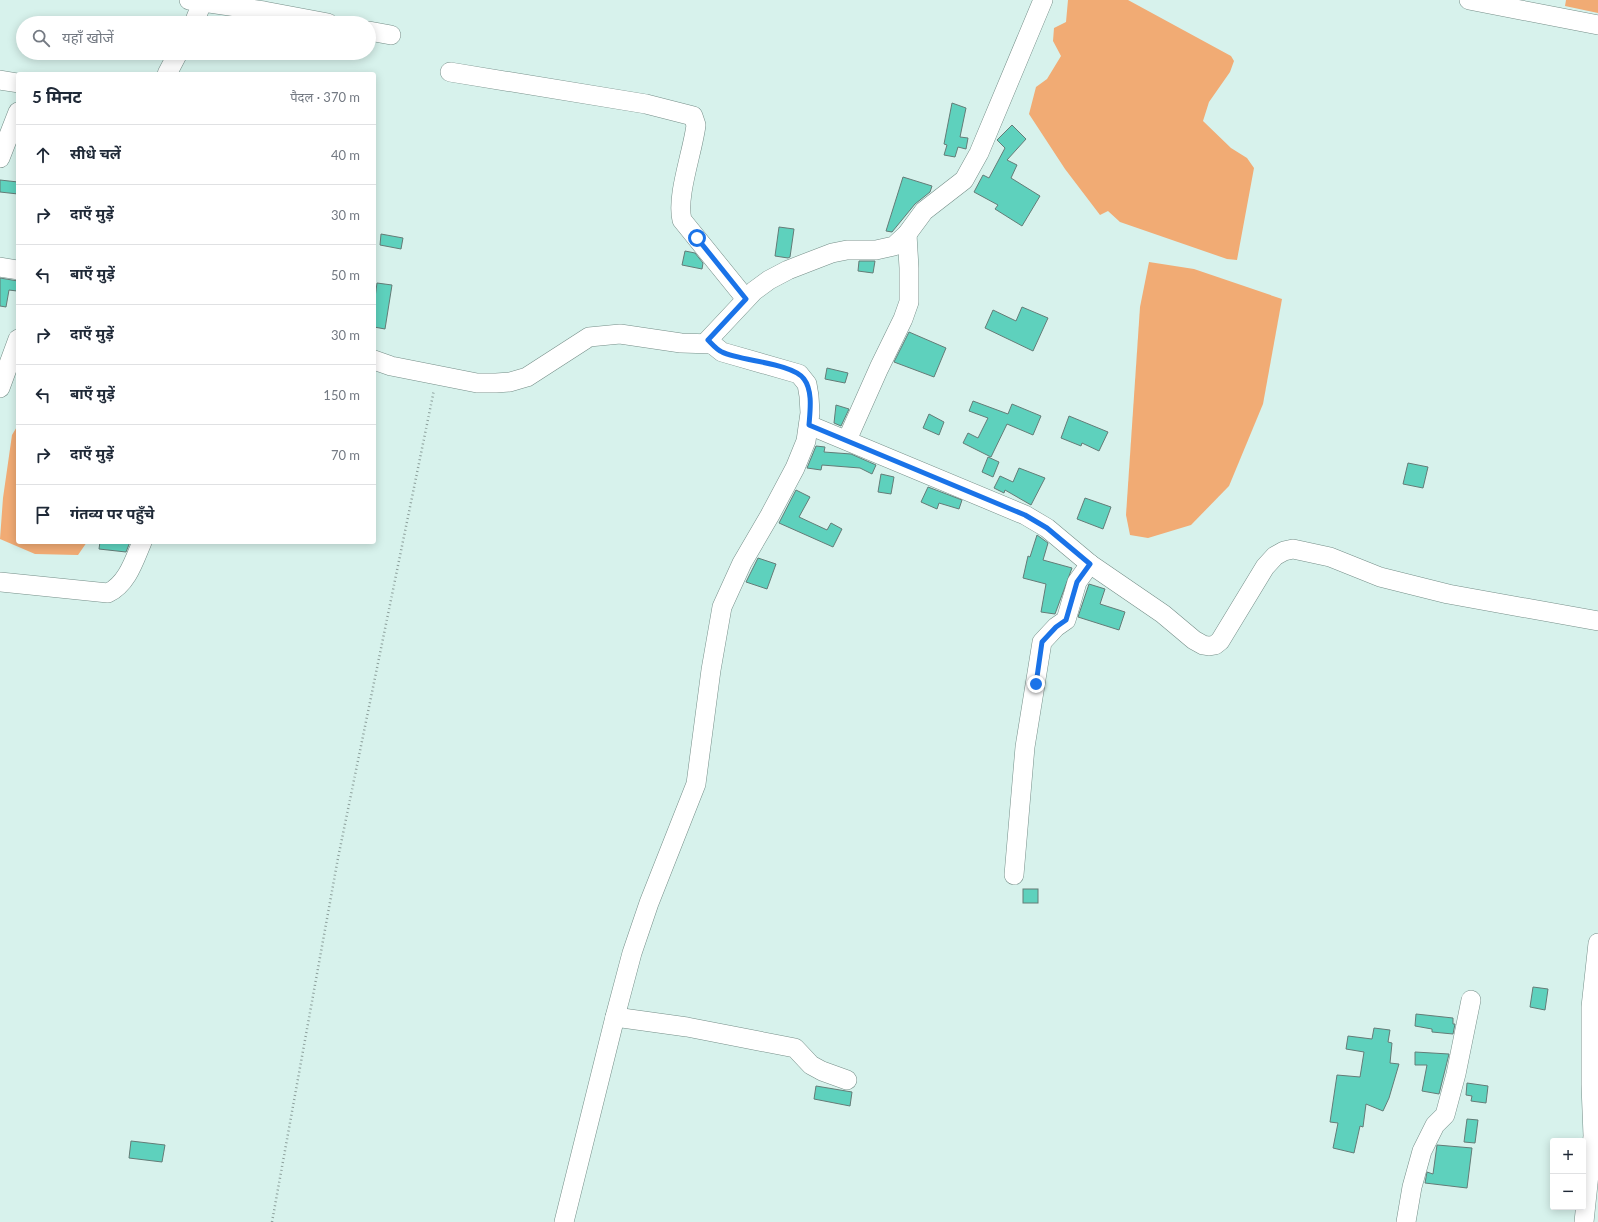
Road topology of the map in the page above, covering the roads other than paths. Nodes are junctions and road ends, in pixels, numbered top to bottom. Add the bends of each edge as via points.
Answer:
1 (1043, 0) edge
2 (1469, 0) edge
3 (198, 1) edge
4 (195, 16) edge
5 (291, 16) edge
6 (1598, 24) edge
7 (376, 32) edge
8 (391, 35) dead end
9 (174, 60) edge
10 (168, 72) edge
11 (450, 72) dead end
12 (0, 80) edge
13 (16, 83) edge
14 (16, 117) edge
15 (0, 158) edge
16 (907, 234) junction
17 (0, 267) edge
18 (16, 270) edge
19 (746, 299) junction
20 (16, 344) edge
21 (712, 344) junction
22 (376, 361) edge
23 (0, 388) edge
24 (809, 425) junction
25 (847, 440) junction
26 (141, 544) edge
27 (1090, 564) junction
28 (0, 582) edge
29 (1598, 621) edge
30 (1014, 875) dead end
31 (1598, 943) edge
32 (1471, 1000) dead end
33 (615, 1017) junction
34 (847, 1080) dead end
35 (564, 1222) edge
36 (1406, 1222) edge
37 (1584, 1222) edge

1 - 16 street via 972,168 964,180 924,211
2 - 6 street
3 - 4 street
3 - 5 street
7 - 8 street
9 - 10 street
11 - 19 street via 646,104 693,116 696,125 683,188 680,212 682,220
12 - 13 street
14 - 15 street
16 - 19 street via 894,246 847,250 810,260 769,280
16 - 25 street via 909,302
17 - 18 street
19 - 21 street via 708,340
20 - 23 street
21 - 22 street via 681,343 620,334 599,335 585,339 526,377 510,382 477,383
21 - 24 street via 722,352 799,374 807,384
24 - 25 street
24 - 33 street via 797,463 742,563 722,607 696,784 649,903 632,953
25 - 27 street via 1025,515 1047,528
26 - 28 street via 123,580 116,589 108,593
27 - 29 street via 1188,635 1209,646 1220,641 1265,567 1284,550 1293,549 1330,557 1380,577 1448,594
27 - 30 street via 1077,582 1066,620 1042,642 1026,740
31 - 37 street via 1592,1007 1593,1136
32 - 36 street via 1445,1115 1435,1125 1422,1151
33 - 34 street via 687,1027 795,1048 811,1065
33 - 35 street

